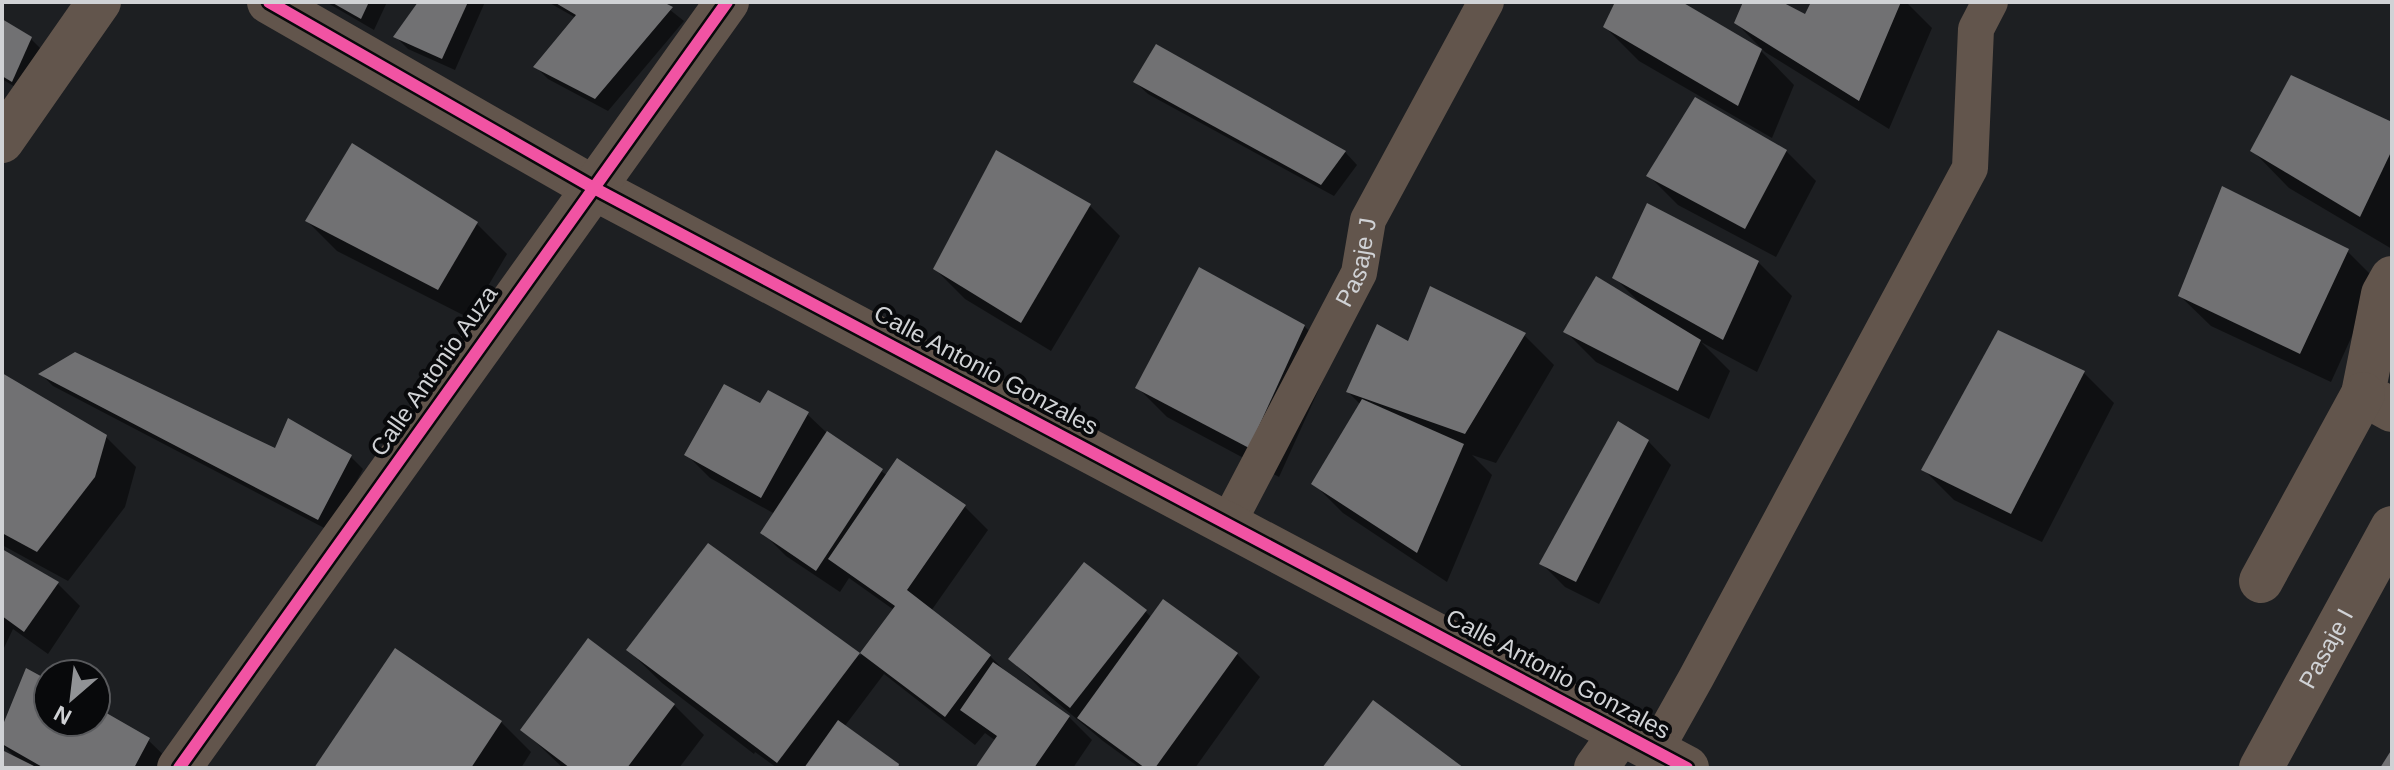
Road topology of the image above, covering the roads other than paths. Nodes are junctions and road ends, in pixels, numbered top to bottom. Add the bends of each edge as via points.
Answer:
1 (99, 2) edge
2 (269, 2) edge
3 (727, 2) edge
4 (1486, 2) edge
5 (1990, 2) edge
6 (2, 141) edge
7 (592, 187) junction
8 (2392, 278) edge
9 (2378, 402) edge
10 (1228, 523) junction
11 (2392, 528) edge
12 (2261, 581) dead end
13 (1654, 751) edge
14 (179, 768) edge
15 (1596, 768) edge
16 (2261, 768) edge

1 - 6 street
2 - 7 street, Calle Antonio Gonzales
3 - 7 street, Calle Antonio Auza
4 - 10 lane, Pasaje J via 1368,220 1359,273
5 - 13 lane via 1976,29 1970,168
7 - 10 street, Calle Antonio Gonzales
7 - 14 street, Calle Antonio Auza
8 - 9 street via 2383,294
9 - 12 street
10 - 13 street, Calle Antonio Gonzales
11 - 16 street, Pasaje I
13 - 15 street

